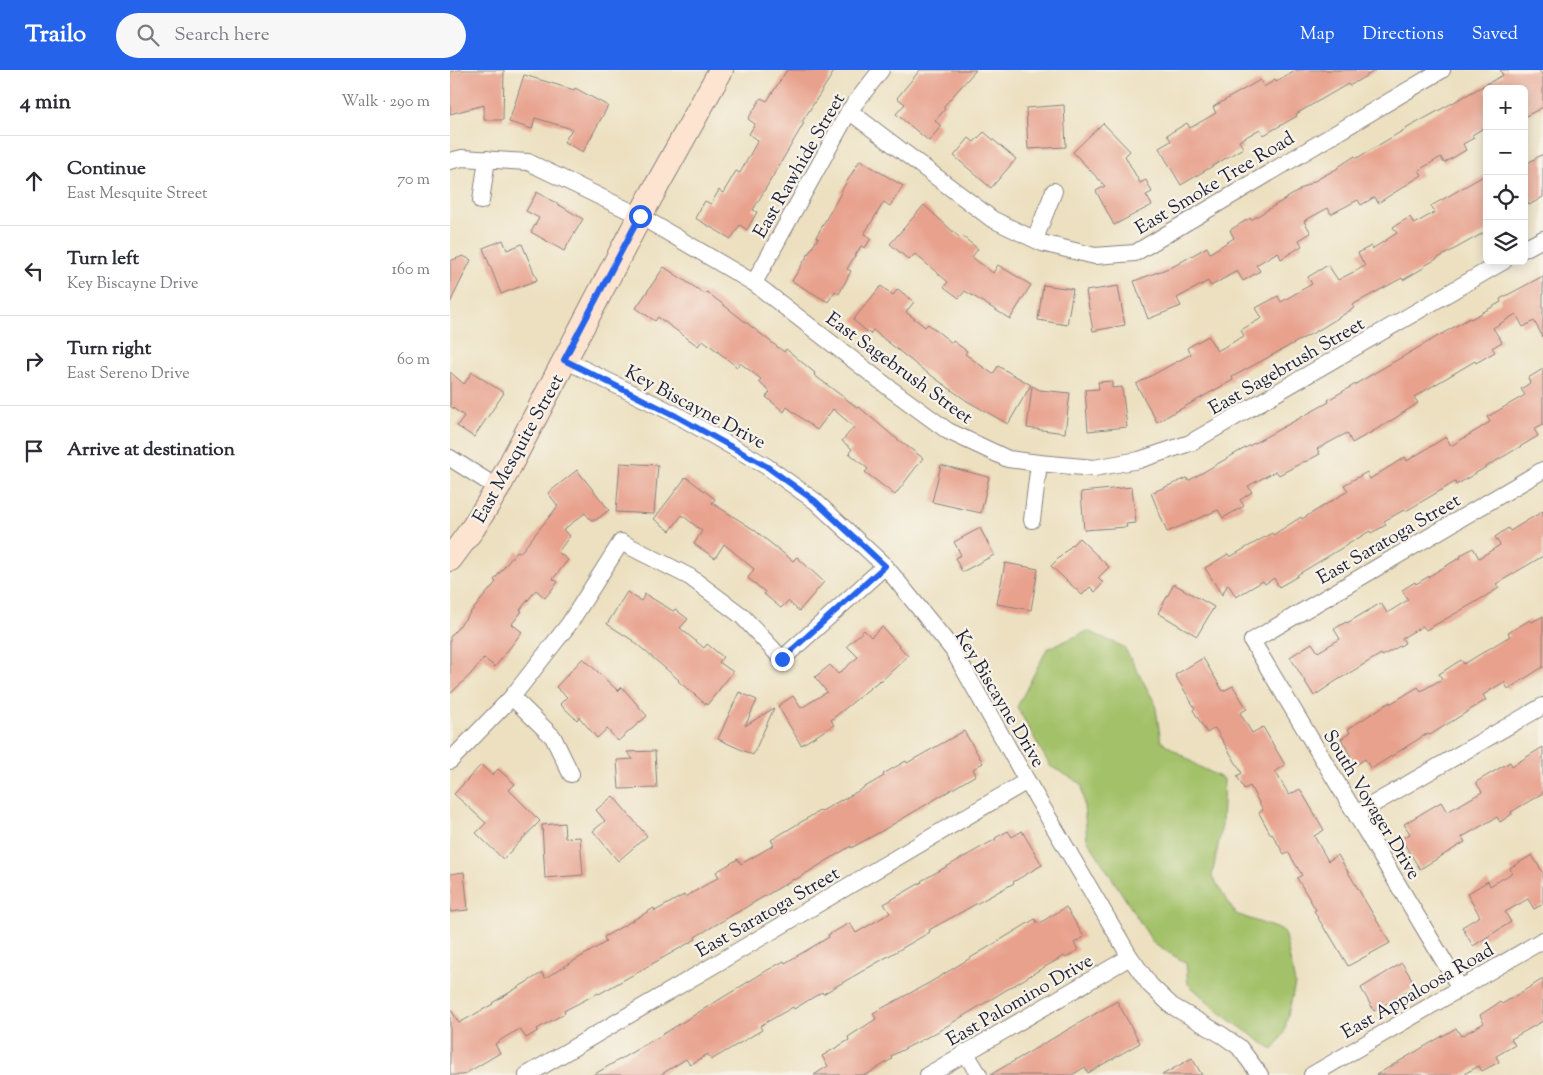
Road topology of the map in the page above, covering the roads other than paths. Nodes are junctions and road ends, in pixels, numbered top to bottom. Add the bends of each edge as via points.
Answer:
1 (721, 70) edge
2 (881, 70) edge
3 (1442, 70) edge
4 (849, 111) junction
5 (487, 160) junction
6 (450, 161) edge
7 (1054, 191) dead end
8 (481, 201) dead end
9 (640, 216) junction
10 (1035, 239) junction
11 (1543, 239) edge
12 (1528, 248) edge
13 (1497, 265) edge
14 (754, 283) junction
15 (564, 360) junction
16 (450, 458) edge
17 (1040, 463) junction
18 (1543, 470) edge
19 (498, 488) junction
20 (1032, 520) dead end
21 (450, 559) edge
22 (885, 566) junction
23 (1252, 640) joint
24 (512, 697) junction
25 (1543, 706) edge
26 (450, 761) edge
27 (571, 774) dead end
28 (1027, 781) junction
29 (1356, 814) junction
30 (1543, 940) edge
31 (1130, 958) junction
32 (1460, 988) junction
33 (965, 1052) junction
34 (528, 1075) edge
35 (928, 1075) edge
36 (979, 1075) edge
37 (1260, 1075) edge
38 (1312, 1075) edge

1 - 9 street, East Mesquite Street
2 - 4 street, East Rawhide Street
3 - 10 street, East Smoke Tree Road via 1135,253 1095,256
4 - 10 street, East Smoke Tree Road via 992,218
4 - 14 street, East Rawhide Street
5 - 6 street, East Sagebrush Street via 462,158
5 - 8 street
5 - 9 street, East Sagebrush Street via 528,162
7 - 10 street
9 - 14 street, East Sagebrush Street
9 - 15 street, East Mesquite Street
11 - 12 street
13 - 17 street, East Sagebrush Street via 1190,443 1139,460 1094,468
14 - 17 street, East Sagebrush Street via 948,430 1008,459
15 - 19 street, East Mesquite Street
15 - 22 street, Key Biscayne Drive via 766,466 815,501
16 - 19 street
17 - 20 street
18 - 23 street, East Saratoga Street
19 - 21 street, East Mesquite Street
22 - 24 street via 782,659 742,616 690,577 621,542 570,624
22 - 28 street, Key Biscayne Drive via 953,650
23 - 29 street, South Voyager Drive
24 - 26 street
24 - 27 street via 553,737
25 - 29 street
28 - 31 street, Key Biscayne Drive
28 - 34 street, East Saratoga Street
29 - 32 street, South Voyager Drive
30 - 32 street, East Appaloosa Road
31 - 33 street, East Palomino Drive
31 - 37 street, Key Biscayne Drive via 1150,985 1172,1006 1239,1047
32 - 38 street, East Appaloosa Road
33 - 35 street, East Palomino Drive
33 - 36 street

